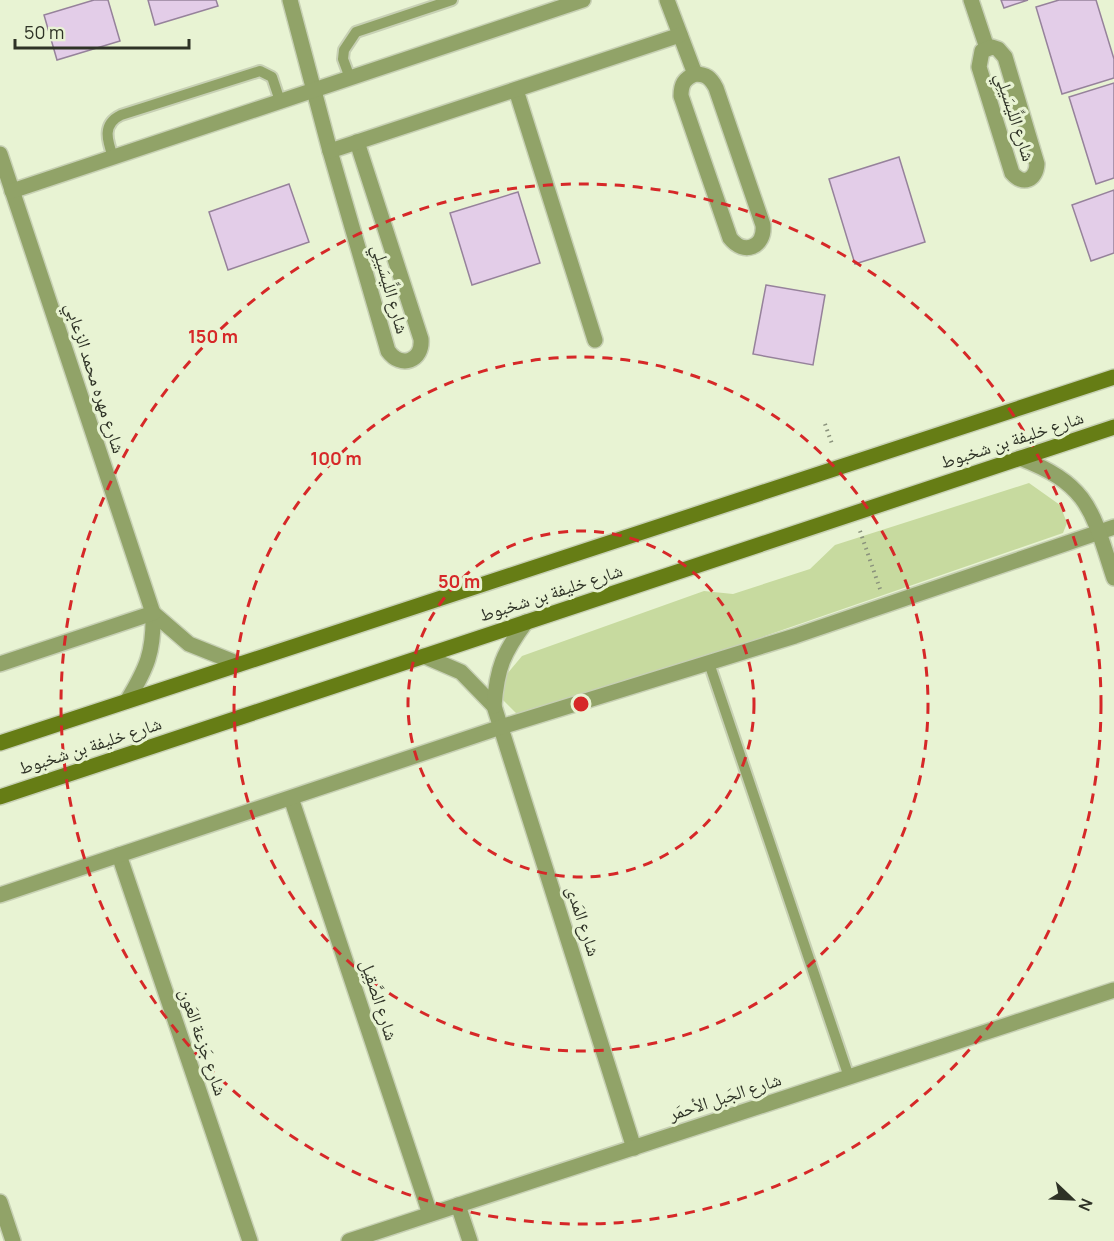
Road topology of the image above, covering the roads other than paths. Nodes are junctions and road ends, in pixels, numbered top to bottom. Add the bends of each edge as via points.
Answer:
1 (290, 0) edge
2 (452, 0) edge
3 (583, 0) edge
4 (667, 0) edge
5 (971, 0) edge
6 (680, 36) junction
7 (987, 48) junction
8 (695, 74) junction
9 (350, 78) junction
10 (313, 90) junction
11 (516, 90) junction
12 (280, 101) junction
13 (357, 142) junction
14 (330, 151) junction
15 (0, 154) edge
16 (113, 157) junction
17 (12, 190) junction
18 (595, 340) dead end
19 (1114, 377) edge
20 (1114, 427) edge
21 (1020, 458) junction
22 (1114, 527) edge
23 (1099, 532) junction
24 (1114, 578) edge
25 (153, 613) junction
26 (526, 622) junction
27 (424, 656) junction
28 (709, 663) junction
29 (0, 664) edge
30 (239, 664) junction
31 (127, 701) junction
32 (494, 706) junction
33 (501, 727) junction
34 (0, 743) edge
35 (0, 797) edge
36 (291, 798) junction
37 (120, 855) junction
38 (0, 895) edge
39 (1114, 990) edge
40 (849, 1077) junction
41 (634, 1148) junction
42 (0, 1202) edge
43 (458, 1205) junction
44 (430, 1214) junction
45 (13, 1241) edge
46 (250, 1241) edge
47 (349, 1241) edge
48 (470, 1241) edge

1 - 10 street, شارع اللِّيسَيلِي
2 - 9 lane via 357,32 344,50
3 - 9 street
4 - 6 street
5 - 7 street
6 - 8 street
6 - 11 street
7 - 7 street, شارع اللِّيسَيلِي via 998,49 1005,57 1037,164 1037,172 1025,181 1012,173 979,68 979,56
8 - 8 street via 711,79 716,88 763,225 760,242 753,248 744,249 730,238 681,96 686,78
9 - 10 street
10 - 12 street
10 - 14 street, شارع اللِّيسَيلِي
11 - 13 street
11 - 18 street
12 - 16 street
12 - 16 lane via 272,77 260,71 121,115 108,130
13 - 14 street
13 - 14 street, شارع اللِّيسَيلِي via 421,339 422,348 411,361 402,362 388,351
15 - 17 street, شارع مهره محمد الزعابي
16 - 17 street
17 - 25 street, شارع مهره محمد الزعابي
19 - 30 main road, شارع خليفة بن شخبوط
20 - 21 main road, شارع خليفة بن شخبوط
21 - 23 street via 1049,469 1070,483
21 - 26 main road, شارع خليفة بن شخبوط
22 - 23 street
23 - 24 street
23 - 28 street
25 - 29 street
25 - 30 street via 189,644
25 - 31 street, شارع مهره محمد الزعابي via 154,639 149,662
26 - 27 main road, شارع خليفة بن شخبوط
26 - 32 street, شارع المَدى via 503,656
27 - 32 street, شارع المَدى via 461,672
27 - 35 main road, شارع خليفة بن شخبوط
28 - 33 street
28 - 40 lane
30 - 31 main road, شارع خليفة بن شخبوط
31 - 34 main road, شارع خليفة بن شخبوط
32 - 33 street, شارع المَدى
33 - 36 street
33 - 41 street, شارع المَدى
36 - 37 street
36 - 44 street, شارع الصَّقِيل
37 - 38 street
37 - 46 street, شارع جَزعة العَون
39 - 40 street, شارع الجَبل الأحمَر
40 - 41 street, شارع الجَبل الأحمَر
41 - 43 street, شارع الجَبل الأحمَر
42 - 45 street
43 - 44 street, شارع الجَبل الأحمَر
43 - 48 street
44 - 47 street, شارع الجَبل الأحمَر

